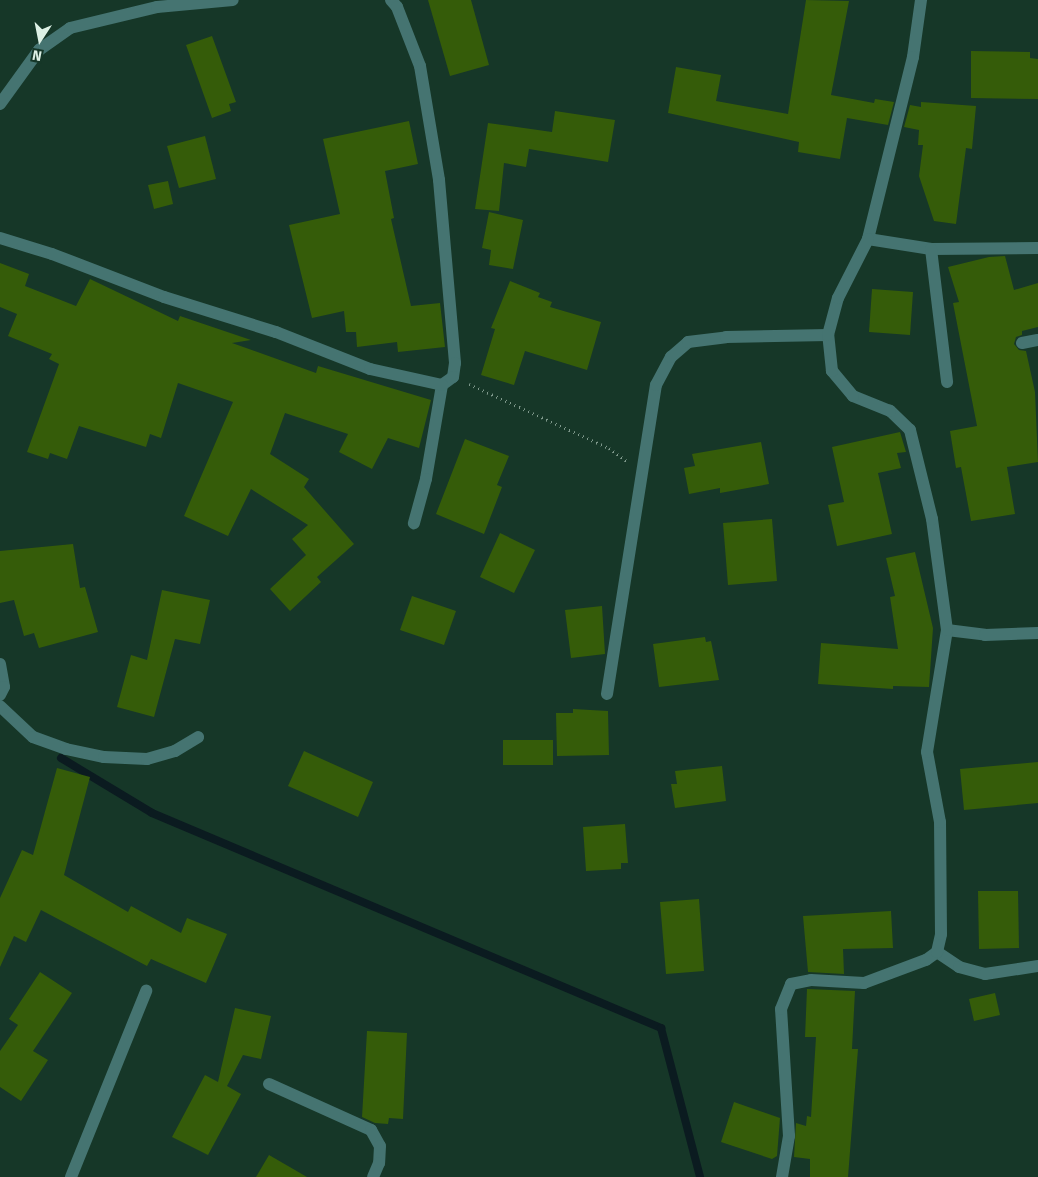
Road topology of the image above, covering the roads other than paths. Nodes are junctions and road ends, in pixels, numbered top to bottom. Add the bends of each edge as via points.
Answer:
1 (234, 0) edge
2 (391, 0) edge
3 (921, 0) edge
4 (0, 104) edge
5 (0, 238) edge
6 (868, 239) junction
7 (1038, 248) edge
8 (931, 249) junction
9 (828, 335) junction
10 (1038, 340) edge
11 (1022, 343) dead end
12 (947, 382) dead end
13 (442, 385) junction
14 (414, 523) dead end
15 (947, 630) junction
16 (1038, 633) edge
17 (0, 664) edge
18 (607, 694) dead end
19 (0, 696) edge
20 (0, 706) edge
21 (198, 738) dead end
22 (937, 952) junction
23 (1038, 966) edge
24 (146, 991) dead end
25 (269, 1084) dead end
26 (71, 1177) edge
27 (373, 1177) edge
28 (782, 1177) edge

1 - 4 street via 157,6 70,28 39,50
2 - 13 street via 397,7 420,66 439,180 455,363 453,377
3 - 6 street via 913,57
5 - 13 street via 52,254 164,297 276,332 370,369
6 - 8 street
6 - 9 street via 838,298
7 - 8 street
8 - 12 street
9 - 15 street via 832,371 853,396 890,411 910,430 932,519
9 - 18 street via 726,337 688,342 671,357 656,384
10 - 11 street
13 - 14 street via 426,479
15 - 16 street via 985,635
15 - 22 street via 927,752 940,822 941,934
17 - 19 street via 4,687
20 - 21 street via 33,737 104,758 147,759 175,751
22 - 23 street via 959,967 985,974
22 - 28 street via 864,983 811,980 791,984 781,1009 789,1136
24 - 26 street
25 - 27 street via 371,1130 380,1146 379,1163

